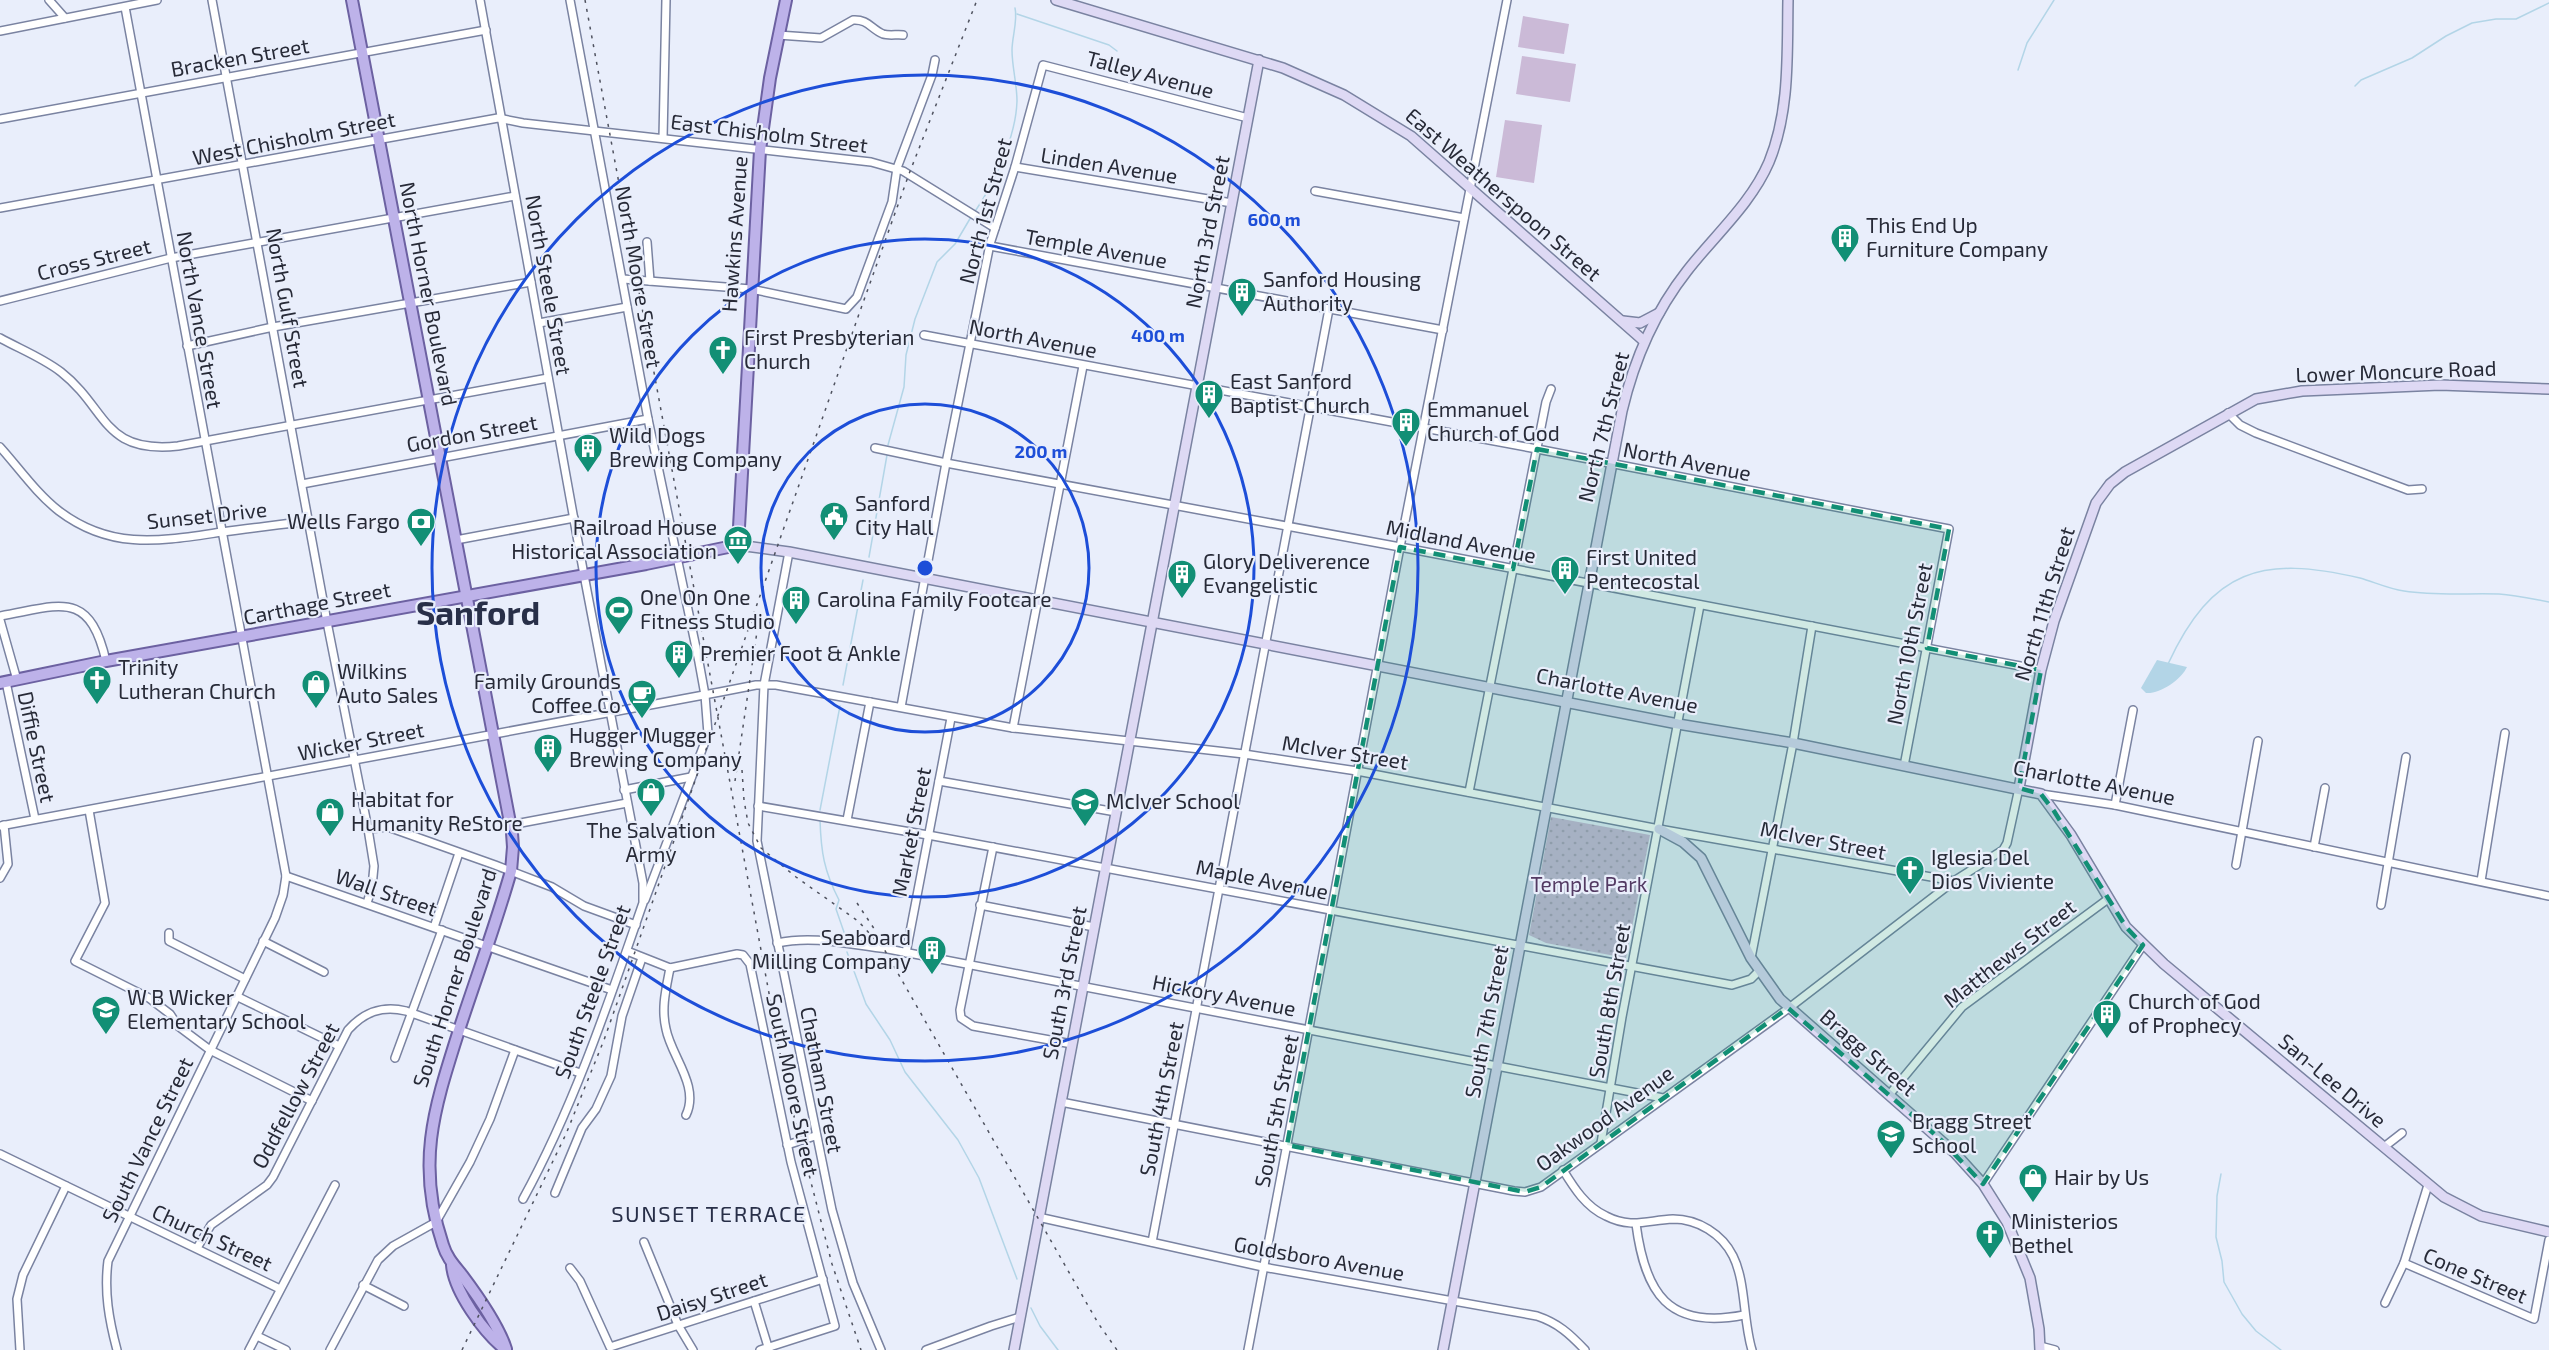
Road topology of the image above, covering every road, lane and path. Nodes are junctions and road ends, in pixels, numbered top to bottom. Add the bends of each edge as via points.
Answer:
1 (49, 0) edge
2 (157, 0) edge
3 (212, 0) edge
4 (352, 0) edge
5 (480, 0) edge
6 (570, 0) edge
7 (666, 0) edge
8 (786, 0) edge
9 (1056, 0) edge
10 (1507, 0) edge
11 (1788, 0) edge
12 (125, 7) junction
13 (65, 18) junction
14 (486, 30) junction
15 (0, 31) edge
16 (778, 35) junction
17 (903, 35) dead end
18 (362, 53) junction
19 (935, 60) dead end
20 (1259, 60) junction
21 (1043, 65) joint
22 (225, 78) junction
23 (141, 92) junction
24 (1248, 118) junction
25 (0, 119) edge
26 (502, 119) junction
27 (594, 131) junction
28 (663, 138) junction
29 (378, 139) junction
30 (760, 150) junction
31 (243, 166) junction
32 (1015, 167) junction
33 (897, 168) junction
34 (157, 181) junction
35 (1470, 188) junction
36 (1315, 190) dead end
37 (515, 196) junction
38 (1232, 203) junction
39 (0, 208) edge
40 (393, 218) junction
41 (1464, 218) junction
42 (995, 228) junction
43 (258, 242) junction
44 (648, 242) dead end
45 (990, 246) junction
46 (171, 258) junction
47 (623, 279) junction
48 (650, 281) junction
49 (531, 282) junction
50 (1216, 288) junction
51 (751, 289) junction
52 (0, 301) edge
53 (411, 303) junction
54 (627, 307) junction
55 (1329, 309) junction
56 (1659, 313) junction
57 (1620, 320) junction
58 (539, 323) junction
59 (273, 327) junction
60 (1443, 330) junction
61 (924, 335) dead end
62 (0, 338) edge
63 (1644, 341) junction
64 (970, 343) junction
65 (187, 346) junction
66 (1083, 366) junction
67 (548, 378) junction
68 (1197, 387) junction
69 (1551, 389) dead end
70 (2549, 389) edge
71 (430, 400) junction
72 (1309, 408) junction
73 (2228, 413) junction
74 (648, 419) junction
75 (291, 425) junction
76 (1424, 429) junction
77 (559, 435) junction
78 (205, 441) junction
79 (0, 447) edge
80 (875, 448) dead end
81 (1537, 449) junction
82 (440, 457) junction
83 (2151, 457) joint
84 (946, 463) junction
85 (1611, 464) junction
86 (1060, 483) junction
87 (303, 484) junction
88 (2422, 489) dead end
89 (1174, 504) junction
90 (574, 518) junction
91 (308, 521) junction
92 (1287, 525) junction
93 (1948, 529) joint
94 (221, 532) junction
95 (456, 540) junction
96 (738, 545) junction
97 (1400, 547) junction
98 (789, 552) junction
99 (678, 558) junction
100 (1513, 569) junction
101 (584, 575) junction
102 (925, 580) junction
103 (1588, 583) junction
104 (468, 596) junction
105 (1037, 601) junction
106 (1700, 605) junction
107 (0, 618) edge
108 (327, 622) junction
109 (1152, 622) junction
110 (1812, 626) junction
111 (241, 638) junction
112 (1265, 644) junction
113 (1927, 648) junction
114 (106, 661) junction
115 (1379, 666) junction
116 (2041, 670) junction
117 (7, 681) edge
118 (764, 685) junction
119 (1490, 687) junction
120 (727, 690) joint
121 (705, 695) junction
122 (1566, 701) junction
123 (870, 702) junction
124 (901, 708) junction
125 (2133, 710) dead end
126 (610, 712) junction
127 (951, 718) junction
128 (1678, 724) junction
129 (1013, 728) junction
130 (494, 734) junction
131 (2505, 734) dead end
132 (1129, 741) junction
133 (2258, 741) dead end
134 (1793, 743) junction
135 (1244, 754) junction
136 (2406, 757) dead end
137 (353, 761) junction
138 (1904, 766) junction
139 (1357, 771) junction
140 (266, 777) junction
141 (691, 777) junction
142 (939, 781) junction
143 (2019, 788) junction
144 (2325, 789) dead end
145 (624, 790) junction
146 (1469, 792) junction
147 (2041, 794) junction
148 (627, 803) junction
149 (2115, 805) junction
150 (1546, 807) junction
151 (758, 808) junction
152 (88, 810) junction
153 (1116, 812) junction
154 (34, 819) junction
155 (847, 820) junction
156 (510, 825) junction
157 (2, 826) edge
158 (368, 829) junction
159 (1659, 829) junction
160 (2242, 833) junction
161 (928, 835) junction
162 (2314, 847) junction
163 (993, 848) junction
164 (1772, 848) junction
165 (459, 853) junction
166 (2388, 861) junction
167 (2236, 865) dead end
168 (1105, 868) junction
169 (511, 871) junction
170 (286, 876) junction
171 (0, 878) edge
172 (2481, 880) junction
173 (1954, 881) junction
174 (1218, 888) junction
175 (2548, 896) edge
176 (2108, 899) junction
177 (367, 903) junction
178 (643, 903) junction
179 (980, 905) junction
180 (2381, 905) dead end
181 (1332, 911) junction
182 (636, 925) junction
183 (434, 927) junction
184 (1094, 927) junction
185 (442, 930) junction
186 (169, 933) dead end
187 (263, 941) junction
188 (777, 943) junction
189 (2143, 945) junction
190 (487, 946) junction
191 (1520, 946) junction
192 (627, 951) junction
193 (906, 953) junction
194 (642, 958) junction
195 (1751, 958) junction
196 (969, 964) junction
197 (670, 968) junction
198 (1632, 968) junction
199 (1759, 970) junction
200 (324, 972) dead end
201 (245, 979) junction
202 (1083, 986) junction
203 (612, 990) junction
204 (236, 996) junction
205 (1196, 1007) junction
206 (1789, 1008) junction
207 (411, 1013) junction
208 (459, 1029) junction
209 (1309, 1029) junction
210 (1072, 1044) junction
211 (339, 1046) junction
212 (210, 1050) junction
213 (515, 1050) junction
214 (395, 1058) dead end
215 (1497, 1065) junction
216 (580, 1073) junction
217 (1611, 1086) junction
218 (1889, 1095) junction
219 (1663, 1098) junction
220 (312, 1101) junction
221 (1061, 1102) junction
222 (686, 1115) dead end
223 (1174, 1125) junction
224 (2402, 1133) dead end
225 (815, 1136) junction
226 (1601, 1143) junction
227 (787, 1145) junction
228 (1287, 1145) junction
229 (2384, 1147) junction
230 (0, 1154) edge
231 (1563, 1170) junction
232 (1475, 1183) junction
233 (1983, 1184) junction
234 (335, 1185) dead end
235 (2428, 1185) junction
236 (66, 1186) junction
237 (555, 1193) dead end
238 (523, 1199) dead end
239 (128, 1217) junction
240 (1038, 1217) junction
241 (436, 1222) junction
242 (1636, 1224) junction
243 (2549, 1232) edge
244 (2549, 1240) edge
245 (644, 1242) dead end
246 (1152, 1242) junction
247 (197, 1248) junction
248 (2404, 1263) junction
249 (1263, 1267) junction
250 (570, 1268) dead end
251 (823, 1279) junction
252 (363, 1285) junction
253 (280, 1289) junction
254 (754, 1301) junction
255 (1453, 1301) junction
256 (2385, 1303) dead end
257 (404, 1306) dead end
258 (1744, 1315) junction
259 (1020, 1317) junction
260 (678, 1325) junction
261 (256, 1336) junction
262 (2040, 1348) edge
263 (768, 1349) edge
264 (20, 1350) edge
265 (117, 1350) edge
266 (249, 1350) edge
267 (286, 1350) edge
268 (330, 1350) edge
269 (506, 1350) edge
270 (693, 1350) edge
271 (760, 1350) edge
272 (881, 1350) edge
273 (926, 1350) edge
274 (1014, 1350) edge
275 (1248, 1350) edge
276 (1443, 1350) edge
277 (1585, 1350) edge
278 (1752, 1350) edge
279 (2055, 1350) edge

1 - 13 street
2 - 12 street
3 - 22 street, North Gulf Street
4 - 18 main road, North Horner Boulevard
5 - 14 street, North Steele Street
6 - 27 street, North Moore Street
7 - 28 street
8 - 16 main road, Hawkins Avenue
9 - 20 street, East Weatherspoon Street
10 - 35 street, South 5th Street
11 - 56 street, North 7th Street via 1783,107 1768,163 1750,195 1686,272
12 - 13 street
12 - 23 street, North Vance Street
13 - 15 street
14 - 18 street, Bracken Street
14 - 26 street, North Steele Street
16 - 17 street via 821,38 853,20 869,23 883,34
16 - 30 main road, Hawkins Avenue
18 - 22 street, Bracken Street
18 - 29 main road, North Horner Boulevard
19 - 33 street
20 - 24 street, North 3rd Street
20 - 35 street, East Weatherspoon Street via 1322,84 1368,108 1411,136
21 - 24 street, Talley Avenue
21 - 32 street, North 1st Street
22 - 23 street, Bracken Street
22 - 31 street, North Gulf Street
23 - 25 street, Bracken Street
23 - 34 street, North Vance Street
24 - 38 street, North 3rd Street
26 - 27 street, West Chisholm Street
26 - 29 street, West Chisholm Street
26 - 37 street, North Steele Street
27 - 28 street, East Chisholm Street
27 - 47 street, North Moore Street
28 - 30 street, East Chisholm Street
29 - 31 street, West Chisholm Street
29 - 40 main road, North Horner Boulevard
30 - 33 street, East Chisholm Street
30 - 51 main road, Hawkins Avenue
31 - 34 street, West Chisholm Street
31 - 43 street, North Gulf Street
32 - 38 street, Linden Avenue
32 - 42 street, North 1st Street
33 - 42 street, East Chisholm Street
33 - 51 street via 892,202 876,247 857,297 846,309
34 - 39 street, West Chisholm Street
34 - 46 street, North Vance Street
35 - 41 street, South 5th Street
35 - 57 street, East Weatherspoon Street
36 - 41 street
37 - 40 street, Cross Street
37 - 49 street, North Steele Street
38 - 50 street, North 3rd Street
40 - 43 street, Cross Street
40 - 53 main road, North Horner Boulevard
41 - 60 street, South 5th Street
42 - 45 street, North 1st Street
43 - 46 street, Cross Street
43 - 59 street, North Gulf Street
44 - 48 street
45 - 50 street, Temple Avenue
45 - 64 street, North 1st Street
46 - 52 street, Cross Street
46 - 65 street, North Vance Street
47 - 48 street
47 - 54 street, North Moore Street
48 - 51 street
49 - 53 street
49 - 58 street, North Steele Street
50 - 55 street, Temple Avenue
50 - 68 street, North 3rd Street
51 - 96 main road, Hawkins Avenue
53 - 59 street
53 - 71 main road, North Horner Boulevard
54 - 58 street
54 - 74 street, North Moore Street
55 - 60 street, Temple Avenue
55 - 72 street, South 4th Street
56 - 57 street via 1640,323
56 - 63 street, North 7th Street
57 - 63 street, East Weatherspoon Street
58 - 67 street, North Steele Street
59 - 65 street
59 - 75 street, North Gulf Street
60 - 76 street, South 5th Street
61 - 64 street, North Avenue
62 - 78 street via 61,372 106,425 134,444 161,448
63 - 85 street, North 7th Street via 1626,392
64 - 66 street, North Avenue
64 - 84 street, North 1st Street
65 - 78 street, North Vance Street
66 - 68 street, North Avenue
66 - 86 street
67 - 71 street
67 - 77 street, North Steele Street
68 - 72 street, North Avenue
68 - 89 street, North 3rd Street
69 - 81 street
70 - 73 street, Lower Moncure Road via 2440,385 2302,391 2256,399
71 - 75 street
71 - 82 main road, North Horner Boulevard
72 - 76 street, North Avenue
72 - 92 street, South 4th Street
73 - 83 street, Lower Moncure Road
73 - 88 street via 2240,425 2256,432 2408,490
74 - 77 street, Gordon Street
74 - 99 street, North Moore Street
75 - 78 street
75 - 87 street, North Gulf Street
76 - 81 street, North Avenue
76 - 97 street, South 5th Street
77 - 82 street, Gordon Street
77 - 90 street, North Steele Street
78 - 94 street, North Vance Street
79 - 94 street, Sunset Drive via 51,504 97,532 127,540 164,541
80 - 84 street, Midland Avenue
81 - 85 street, North Avenue
81 - 100 street
82 - 87 street, Gordon Street
82 - 95 main road, North Horner Boulevard
83 - 116 street, North 11th Street via 2110,484 2096,503
84 - 86 street, Midland Avenue
84 - 102 street, North 1st Street
85 - 93 street, North Avenue
85 - 103 street, North 7th Street
86 - 89 street, Midland Avenue
86 - 105 street
87 - 91 street, North Gulf Street
89 - 92 street, Midland Avenue
89 - 109 street, North 3rd Street
90 - 95 street
90 - 101 street, North Steele Street
91 - 94 street, Sunset Drive
91 - 108 street, North Gulf Street
92 - 97 street, Midland Avenue
92 - 112 street, South 4th Street
93 - 113 street, North 10th Street
94 - 111 street, North Vance Street
95 - 104 main road, North Horner Boulevard
96 - 98 street, Charlotte Avenue
96 - 99 main road, Charlotte Avenue
97 - 100 street, Midland Avenue
97 - 115 street, South 5th Street
98 - 102 street, Charlotte Avenue
98 - 118 street, Chatham Street
99 - 101 main road, Carthage Street
99 - 121 street
100 - 103 street, Midland Avenue
100 - 119 street
101 - 104 main road, Carthage Street
101 - 126 street, South Steele Street
102 - 105 street, Charlotte Avenue
102 - 124 street, North 1st Street
103 - 106 street, Midland Avenue
103 - 122 street, North 7th Street
104 - 108 main road, Carthage Street
104 - 130 main road, South Horner Boulevard
105 - 109 street, Charlotte Avenue
105 - 129 street
106 - 110 street, Midland Avenue
106 - 128 street, South 8th Street
107 - 114 street via 60,605 74,608 94,626
107 - 117 street, Diffie Street
108 - 111 main road, Carthage Street
108 - 137 street, North Gulf Street
109 - 112 street, Charlotte Avenue
109 - 132 street, South 3rd Street
110 - 113 street, Midland Avenue
110 - 134 street
111 - 114 main road, Carthage Street
111 - 140 street, South Vance Street
112 - 115 street, Charlotte Avenue
112 - 135 street, South 4th Street
113 - 116 street, Midland Avenue
113 - 138 street, North 10th Street
114 - 117 main road, Carthage Street
115 - 119 street, Charlotte Avenue
115 - 139 street, South 5th Street
116 - 143 street, North 11th Street
117 - 154 street, Diffie Street
118 - 120 street, McIver Street
118 - 123 street, McIver Street
118 - 151 street, Chatham Street
119 - 122 street, Charlotte Avenue
119 - 146 street
120 - 121 street, Wicker Street
121 - 126 street, Wicker Street
121 - 141 street via 708,734
122 - 128 street, Charlotte Avenue
122 - 150 street, South 7th Street
123 - 124 street, McIver Street
123 - 155 street
124 - 127 street, McIver Street
125 - 149 street
126 - 130 street, Wicker Street
126 - 145 street, South Steele Street
127 - 129 street, McIver Street
127 - 142 street, Market Street
128 - 134 street, Charlotte Avenue
128 - 159 street, South 8th Street
129 - 132 street, McIver Street
130 - 137 street, Wicker Street
130 - 156 main road, South Horner Boulevard
131 - 172 street
132 - 135 street, McIver Street
132 - 153 street, South 3rd Street
133 - 160 street
134 - 138 street, Charlotte Avenue
134 - 164 street
135 - 139 street, McIver Street
135 - 174 street, South 4th Street
136 - 166 street
137 - 140 street, Wicker Street
137 - 158 street, North Gulf Street
138 - 143 street, Charlotte Avenue
139 - 146 street, McIver Street
139 - 181 street, South 5th Street
140 - 152 street, Wicker Street
140 - 170 street, South Vance Street
141 - 145 street
141 - 178 street
142 - 153 street
142 - 161 street, Market Street
143 - 147 street, Charlotte Avenue
143 - 173 street, Oakwood Avenue via 2003,850
144 - 162 street
145 - 148 street, South Steele Street
146 - 150 street, McIver Street
147 - 149 street, Charlotte Avenue
147 - 176 street, San-Lee Drive
148 - 156 street
148 - 178 street, South Steele Street via 643,883
149 - 160 street, Charlotte Avenue
150 - 159 street, McIver Street
150 - 191 street, South 7th Street
151 - 155 street, Maple Avenue
151 - 188 street, Chatham Street via 758,855
152 - 154 street, Wicker Street
152 - 212 street via 105,903 75,962 148,998
153 - 168 street, South 3rd Street
154 - 157 street, Wicker Street
155 - 161 street, Maple Avenue
156 - 169 main road, South Horner Boulevard
157 - 171 street via 8,864
158 - 165 street via 388,827
158 - 177 street, North Gulf Street via 374,867
159 - 164 street, McIver Street
159 - 195 street, Bragg Street via 1701,858
159 - 198 street, South 8th Street
160 - 162 street, Charlotte Avenue
160 - 167 street
161 - 163 street, Maple Avenue
161 - 193 street, Market Street
162 - 166 street, Charlotte Avenue
163 - 168 street, Maple Avenue
163 - 179 street
164 - 173 street, McIver Street
164 - 195 street
165 - 169 street
165 - 183 street
166 - 172 street, Charlotte Avenue
166 - 180 street
168 - 174 street, Maple Avenue
168 - 184 street, South 3rd Street
169 - 182 street
169 - 190 main road, South Horner Boulevard
170 - 177 street, Wall Street
170 - 187 street, South Vance Street via 283,895
172 - 175 street, Charlotte Avenue
173 - 206 street, Oakwood Avenue
174 - 181 street, Maple Avenue
174 - 205 street, South 4th Street
176 - 189 street, San-Lee Drive
176 - 218 street, Matthews Street via 1962,1007
177 - 183 street, Wall Street
178 - 182 street, South Steele Street
179 - 184 street
179 - 196 street
181 - 191 street, Maple Avenue
181 - 209 street, South 5th Street
182 - 192 street, South Steele Street
183 - 185 street, Wall Street
184 - 202 street, South 3rd Street
185 - 190 street, Wall Street
185 - 207 street
186 - 201 street via 169,941
187 - 200 street
187 - 201 street, South Vance Street
188 - 193 street, Hickory Avenue via 794,939 829,940
188 - 225 street, Chatham Street
189 - 229 street, San-Lee Drive
189 - 233 street
190 - 203 street, Wall Street
190 - 208 main road, South Horner Boulevard
191 - 198 street, Maple Avenue
191 - 215 street, South 7th Street
192 - 194 street
192 - 203 street, South Steele Street
193 - 196 street, Hickory Avenue
194 - 197 street
194 - 237 street via 622,1016 611,1076 582,1128
195 - 199 street, Bragg Street
196 - 202 street, Hickory Avenue
196 - 210 street via 960,1010 963,1022
197 - 222 street via 664,1020 683,1071 689,1100
197 - 227 street, South Moore Street via 737,954 750,964
198 - 199 street, Maple Avenue via 1732,985 1751,979
198 - 217 street, South 8th Street
199 - 206 street, Bragg Street
201 - 204 street, South Vance Street
202 - 205 street, Hickory Avenue
202 - 210 street, South 3rd Street
203 - 216 street, South Steele Street
204 - 211 street
204 - 212 street, South Vance Street
205 - 209 street, Hickory Avenue
205 - 223 street, South 4th Street
206 - 218 street, Bragg Street
206 - 219 street, Oakwood Avenue
207 - 208 street, Oddfellow Street
207 - 211 street, Oddfellow Street via 396,1008 372,1011 356,1021
207 - 214 street
208 - 213 street, Oddfellow Street
208 - 241 main road, South Horner Boulevard via 430,1132 429,1174
209 - 215 street, Hickory Avenue
209 - 228 street, South 5th Street
210 - 221 street, South 3rd Street
211 - 220 street, Oddfellow Street
212 - 220 street
212 - 239 street, South Vance Street
213 - 216 street, Oddfellow Street
213 - 241 street via 490,1119
215 - 217 street, Hickory Avenue
215 - 232 street, South 7th Street
216 - 238 street, South Steele Street via 547,1155
217 - 219 street, Hickory Avenue
217 - 226 street, South 8th Street
218 - 233 street, Bragg Street via 1955,1153
219 - 226 street, Oakwood Avenue
220 - 247 street, Oddfellow Street via 267,1185 211,1225
221 - 223 street, Oakwood Avenue
221 - 240 street, South 3rd Street
223 - 228 street, Oakwood Avenue
223 - 246 street, South 4th Street
224 - 229 street
225 - 227 street
225 - 272 street, Chatham Street via 853,1283
226 - 231 street, Oakwood Avenue
227 - 251 street, South Moore Street
228 - 232 street, Oakwood Avenue
228 - 249 street, South 5th Street
229 - 235 street, San-Lee Drive
230 - 236 street, Church Street
231 - 232 street, Oakwood Avenue via 1525,1192
231 - 242 street via 1596,1211
232 - 255 street, South 7th Street
233 - 262 street, Bragg Street via 2007,1222 2026,1268 2035,1301
234 - 253 street
235 - 243 street, San-Lee Drive via 2469,1211
235 - 248 street
236 - 239 street, Church Street
236 - 264 street via 23,1275 17,1299
239 - 247 street, Church Street
239 - 265 street, South Vance Street via 108,1261 105,1284
240 - 246 street, Goldsboro Avenue
240 - 259 street, South 3rd Street
241 - 252 street via 388,1250
241 - 269 main road, South Horner Boulevard via 453,1278 494,1340
242 - 258 street via 1645,1271 1651,1285 1669,1304 1707,1320
242 - 258 street via 1674,1219 1697,1223 1715,1234 1737,1266
244 - 248 street, Cone Street via 2534,1319
245 - 260 street
246 - 249 street, Goldsboro Avenue
247 - 253 street, Church Street
248 - 256 street
249 - 255 street, Goldsboro Avenue
249 - 275 street, South 5th Street
250 - 260 street, Daisy Street via 580,1281 610,1347
251 - 254 street, Daisy Street
251 - 263 street, South Moore Street via 835,1326
252 - 257 street
252 - 268 street
253 - 261 street
254 - 260 street, Daisy Street
254 - 263 street
255 - 276 street, South 7th Street
255 - 277 street, Goldsboro Avenue via 1551,1320
258 - 278 street
259 - 273 street
259 - 274 street, South 3rd Street
260 - 270 street
261 - 266 street
261 - 267 street
262 - 279 street
263 - 271 street

